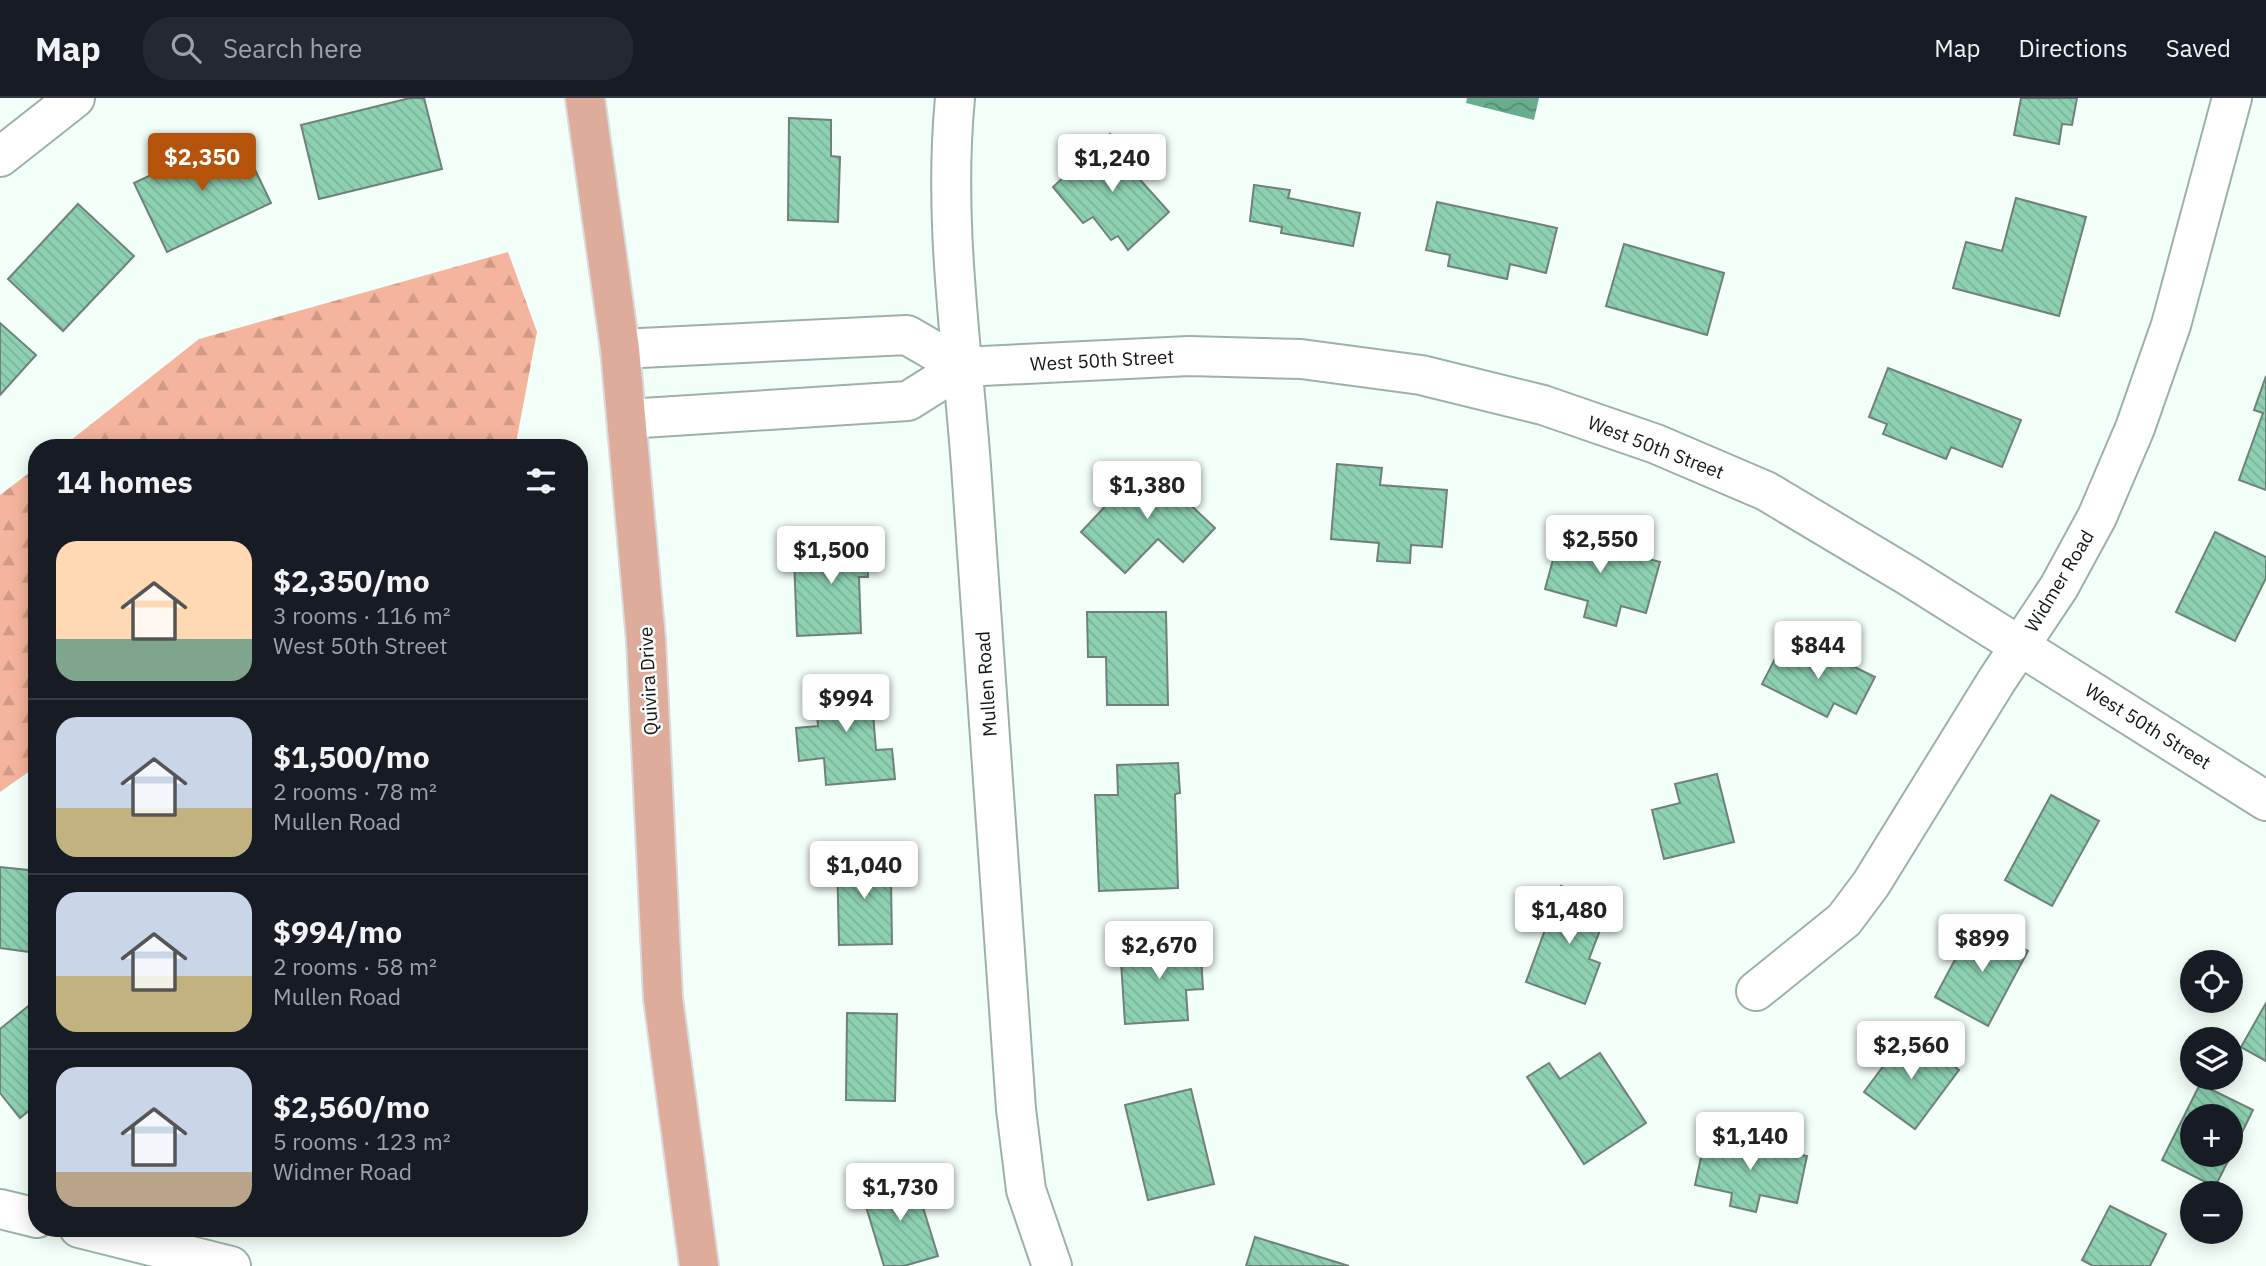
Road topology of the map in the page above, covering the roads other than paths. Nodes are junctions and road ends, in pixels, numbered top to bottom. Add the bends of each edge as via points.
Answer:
1 (585, 98) edge
2 (955, 98) edge
3 (2232, 98) edge
4 (49, 105) edge
5 (0, 157) edge
6 (620, 349) junction
7 (962, 367) junction
8 (626, 419) junction
9 (2019, 645) junction
10 (2266, 801) edge
11 (1756, 991) dead end
12 (0, 1209) edge
13 (28, 1216) edge
14 (156, 1238) edge
15 (231, 1266) edge
16 (699, 1266) edge
17 (1052, 1266) edge

1 - 6 main road, Quivira Drive
2 - 7 street, Mullen Road via 950,154
3 - 9 street, Widmer Road via 2171,325 2135,428 2072,564
4 - 5 street
6 - 7 street via 907,335
6 - 8 main road, Quivira Drive
7 - 8 street, West 50th Street via 908,401
7 - 9 street, West 50th Street via 1189,356 1301,359 1421,374 1543,404 1656,444 1766,491
7 - 17 street, Mullen Road via 1016,1109 1026,1190
8 - 16 main road, Quivira Drive via 646,640 663,998
9 - 10 street, West 50th Street
9 - 11 street, Widmer Road via 1851,911
12 - 13 street
14 - 15 street

